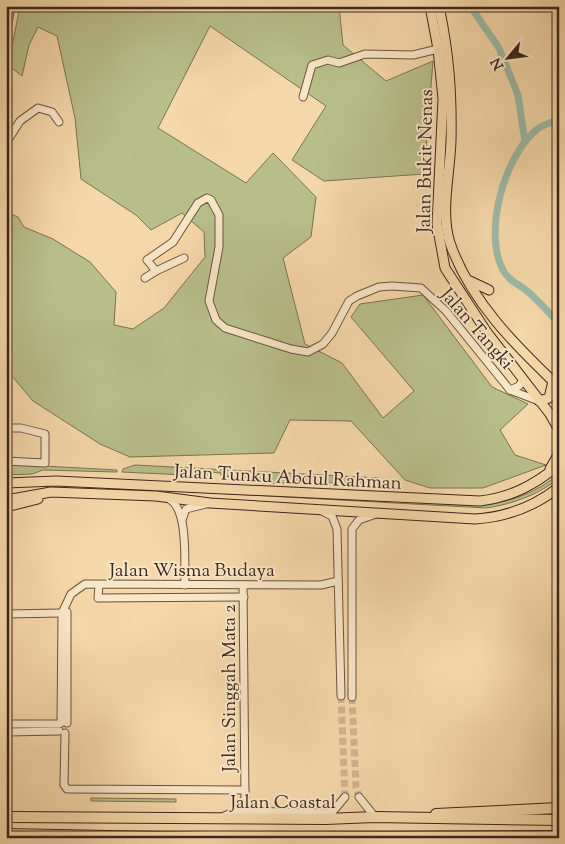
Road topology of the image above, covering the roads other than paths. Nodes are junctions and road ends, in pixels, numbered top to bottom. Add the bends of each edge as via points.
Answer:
1 (11, 6) edge
2 (430, 6) edge
3 (439, 6) edge
4 (6, 35) edge
5 (438, 50) junction
6 (303, 97) dead end
7 (59, 122) dead end
8 (6, 143) edge
9 (184, 258) dead end
10 (156, 271) junction
11 (145, 278) dead end
12 (468, 280) junction
13 (489, 290) dead end
14 (479, 298) junction
15 (499, 346) junction
16 (522, 380) junction
17 (556, 384) edge
18 (510, 390) junction
19 (539, 401) junction
20 (6, 428) edge
21 (559, 430) edge
22 (559, 453) edge
23 (6, 461) edge
24 (559, 465) edge
25 (548, 474) junction
26 (6, 483) edge
27 (559, 487) edge
28 (51, 492) junction
29 (169, 499) junction
30 (6, 500) edge
31 (210, 503) junction
32 (6, 508) edge
33 (321, 511) junction
34 (379, 513) junction
35 (182, 520) junction
36 (337, 529) junction
37 (352, 529) junction
38 (338, 544) junction
39 (352, 544) junction
40 (338, 581) junction
41 (98, 585) junction
42 (185, 585) junction
43 (243, 585) junction
44 (321, 585) junction
45 (339, 594) junction
46 (69, 597) junction
47 (244, 598) junction
48 (62, 613) junction
49 (6, 614) edge
50 (352, 643) junction
51 (340, 644) junction
52 (340, 674) junction
53 (352, 674) junction
54 (341, 696) tunnel mouth
55 (352, 697) tunnel mouth
56 (6, 724) edge
57 (62, 726) junction
58 (6, 732) edge
59 (245, 790) junction
60 (359, 796) tunnel mouth
61 (345, 797) tunnel mouth
62 (559, 808) edge
63 (237, 811) junction
64 (328, 816) junction
65 (6, 817) edge
66 (380, 817) junction
67 (214, 818) junction
68 (559, 820) edge
69 (6, 835) edge
70 (559, 836) edge
71 (164, 837) edge
72 (194, 837) edge
73 (209, 838) edge
74 (216, 838) edge

1 - 4 street
2 - 5 main road, Jalan Bukit Nenas
3 - 12 main road, Jalan Bukit Nenas via 452,82 448,232
5 - 6 street via 413,55 365,54 339,63 328,60 312,65
5 - 15 main road, Jalan Bukit Nenas via 443,99 437,206 439,243 450,276
7 - 8 street via 52,112 38,108 20,121
9 - 10 street
10 - 11 street
10 - 18 street, Jalan Tangki via 147,260 173,242 198,203 208,198 216,205 219,215 219,247 209,301 216,320 225,328 308,352 323,344 350,301 357,296 379,287 420,288 446,310
12 - 13 main road
12 - 14 main road, Jalan Bukit Nenas
14 - 15 main road via 476,307
14 - 17 main road, Jalan Bukit Nenas via 520,350
15 - 16 main road, Jalan Bukit Nenas
16 - 18 street, Jalan Tangki via 519,386
16 - 19 main road, Jalan Bukit Nenas
17 - 19 main road via 549,398
18 - 19 street, Jalan Tangki
19 - 21 main road, Jalan Bukit Nenas
20 - 23 street via 45,434 44,463
22 - 25 main road
24 - 25 main road, Jalan Tunku Abdul Rahman
25 - 26 main road, Jalan Tunku Abdul Rahman via 513,495 480,501 56,481
27 - 34 main road, Jalan Tunku Abdul Rahman via 538,502 488,518
28 - 29 main road, Jalan Tunku Abdul Rahman
28 - 30 main road, Jalan Tunku Abdul Rahman
28 - 32 main road
29 - 31 main road, Jalan Tunku Abdul Rahman
29 - 35 street via 178,505
31 - 33 main road, Jalan Tunku Abdul Rahman
31 - 35 street via 186,509
33 - 34 main road, Jalan Tunku Abdul Rahman
33 - 36 street via 332,516
34 - 37 street via 359,520
35 - 42 street
36 - 37 street via 345,532
36 - 38 street
37 - 39 street
38 - 39 street via 344,539
38 - 40 street
39 - 50 street
40 - 44 street, Jalan Wisma Budaya
40 - 45 street
41 - 42 street, Jalan Wisma Budaya
41 - 46 street, Jalan Wisma Budaya via 85,584 73,590
41 - 47 street via 98,598
42 - 43 street, Jalan Wisma Budaya
43 - 44 street, Jalan Wisma Budaya
43 - 47 street, Jalan Singgah Mata 2
44 - 45 street, Jalan Wisma Budaya
45 - 51 street
46 - 48 street
46 - 57 street
47 - 59 street, Jalan Singgah Mata 2
48 - 49 street
48 - 57 street
50 - 51 street via 346,637
50 - 53 street
51 - 52 street
52 - 53 street via 346,680
52 - 54 street
53 - 55 street
56 - 57 street
57 - 58 street
57 - 59 street via 64,785 67,789
59 - 63 street via 243,805
60 - 66 street via 367,809
61 - 64 street
62 - 66 highway
63 - 64 street
63 - 67 street
64 - 66 highway, Jalan Coastal
64 - 67 highway, Jalan Coastal
65 - 67 highway, Jalan Coastal
66 - 68 highway, Jalan Coastal
69 - 71 highway
70 - 74 highway, Jalan Coastal
71 - 72 highway
72 - 73 highway

